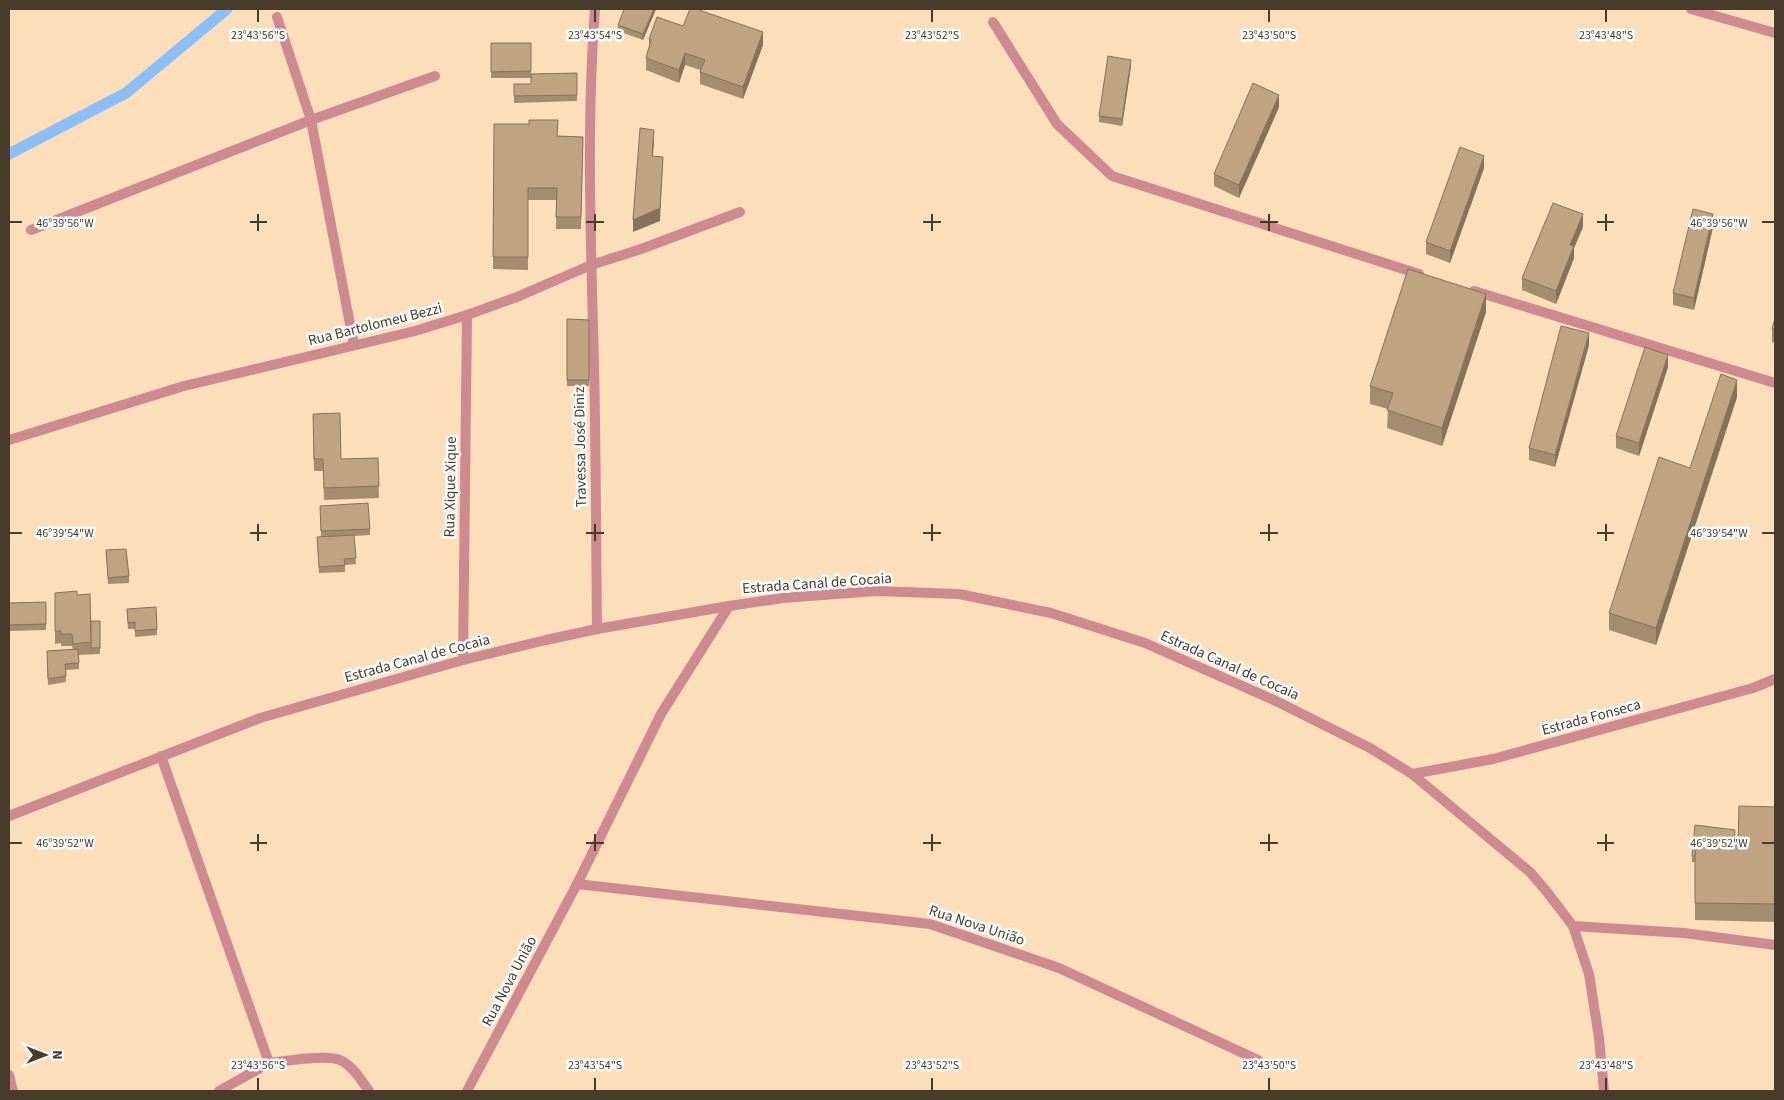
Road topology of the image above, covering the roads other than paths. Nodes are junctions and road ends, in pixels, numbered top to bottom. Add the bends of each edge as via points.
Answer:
1 (595, 9) edge
2 (1691, 9) edge
3 (277, 17) dead end
4 (993, 22) dead end
5 (1775, 33) edge
6 (435, 76) dead end
7 (311, 120) junction
8 (740, 212) dead end
9 (31, 230) dead end
10 (591, 265) junction
11 (1426, 276) edge
12 (1465, 289) edge
13 (467, 315) junction
14 (354, 345) junction
15 (1775, 383) edge
16 (9, 440) edge
17 (729, 606) junction
18 (597, 628) junction
19 (463, 660) junction
20 (1775, 679) edge
21 (162, 756) junction
22 (1412, 774) junction
23 (9, 816) edge
24 (577, 884) junction
25 (1573, 926) junction
26 (1775, 945) edge
27 (1258, 1060) dead end
28 (269, 1063) junction
29 (9, 1075) edge
30 (13, 1091) edge
31 (220, 1091) edge
32 (369, 1091) edge
33 (467, 1091) edge
34 (1604, 1091) edge

1 - 10 street, Travessa José Diniz via 589,182
2 - 5 street
3 - 7 street
4 - 11 street via 1057,124 1112,176
6 - 7 street
7 - 9 street
7 - 14 street
8 - 10 street, Rua Bartolomeu Bezzi
10 - 13 street, Rua Bartolomeu Bezzi
10 - 18 street, Travessa José Diniz
12 - 15 street
13 - 14 street, Rua Bartolomeu Bezzi
13 - 19 street, Rua Xique Xique
14 - 16 street, Rua Bartolomeu Bezzi via 184,386
17 - 18 street, Estrada Canal de Cocaia
17 - 22 street, Estrada Canal de Cocaia via 876,591 959,594 1052,614 1145,643 1278,702 1370,748
17 - 24 street, Rua Nova União via 661,714
18 - 19 street, Estrada Canal de Cocaia
19 - 21 street, Estrada Canal de Cocaia via 260,718
20 - 22 street, Estrada Fonseca via 1753,688 1493,759
21 - 23 street, Estrada Canal de Cocaia
21 - 28 street
22 - 25 street, Estrada Canal de Cocaia via 1530,872
24 - 27 street, Rua Nova União via 930,924 1059,968
24 - 33 street, Rua Nova União
25 - 26 street via 1684,933
25 - 34 street, Estrada Canal de Cocaia via 1589,974 1600,1038
28 - 31 street
28 - 32 street via 304,1058 338,1059 355,1071
29 - 30 street

